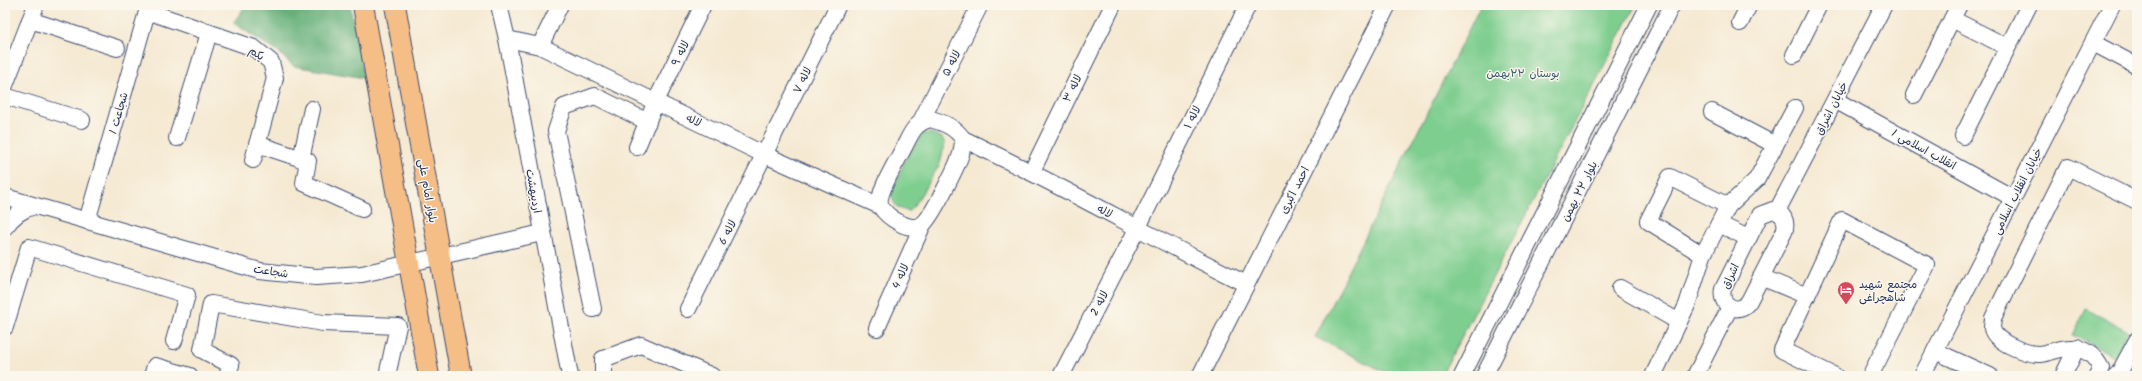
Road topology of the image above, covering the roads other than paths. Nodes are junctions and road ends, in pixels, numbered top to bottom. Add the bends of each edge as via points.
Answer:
1 (36, 5) edge
2 (363, 5) edge
3 (395, 5) edge
4 (499, 5) edge
5 (560, 5) edge
6 (703, 5) edge
7 (838, 5) edge
8 (980, 5) edge
9 (1113, 5) edge
10 (1248, 5) edge
11 (1388, 5) edge
12 (1649, 5) edge
13 (1672, 5) edge
14 (1749, 5) edge
15 (1819, 5) edge
16 (1884, 5) edge
17 (2029, 5) edge
18 (2112, 5) edge
19 (148, 8) edge
20 (1955, 12) edge
21 (30, 20) junction
22 (1740, 23) dead end
23 (210, 33) junction
24 (507, 39) junction
25 (2093, 43) junction
26 (540, 46) junction
27 (2008, 47) junction
28 (117, 48) dead end
29 (11, 51) edge
30 (1794, 55) dead end
31 (2137, 66) edge
32 (5, 85) edge
33 (1914, 95) dead end
34 (5, 96) edge
35 (1834, 100) junction
36 (656, 101) junction
37 (1795, 108) dead end
38 (312, 109) dead end
39 (1712, 112) dead end
40 (82, 120) dead end
41 (921, 121) junction
42 (648, 122) junction
43 (1963, 136) dead end
44 (177, 138) dead end
45 (963, 139) junction
46 (257, 144) junction
47 (1775, 145) junction
48 (637, 147) dead end
49 (765, 155) junction
50 (301, 158) junction
51 (252, 160) dead end
52 (1032, 171) junction
53 (5, 197) edge
54 (2014, 198) junction
55 (2137, 201) edge
56 (34, 206) junction
57 (880, 206) junction
58 (1728, 206) junction
59 (362, 209) dead end
60 (1777, 211) junction
61 (87, 221) junction
62 (923, 224) junction
63 (1719, 224) junction
64 (5, 227) edge
65 (1137, 229) junction
66 (542, 233) junction
67 (1748, 238) junction
68 (1703, 255) junction
69 (440, 257) junction
70 (409, 265) junction
71 (1761, 278) junction
72 (1246, 284) junction
73 (1620, 288) dead end
74 (1807, 296) junction
75 (1730, 307) junction
76 (593, 309) dead end
77 (688, 309) dead end
78 (1679, 322) junction
79 (5, 327) edge
80 (877, 328) dead end
81 (2137, 340) edge
82 (174, 341) dead end
83 (2077, 347) junction
84 (1935, 351) junction
85 (2102, 373) edge
86 (152, 376) edge
87 (190, 376) edge
88 (227, 376) edge
89 (387, 376) edge
90 (429, 376) edge
91 (461, 376) edge
92 (570, 376) edge
93 (603, 376) edge
94 (712, 376) edge
95 (1061, 376) edge
96 (1200, 376) edge
97 (1462, 376) edge
98 (1484, 376) edge
99 (1652, 376) edge
100 (1695, 376) edge
101 (1835, 376) edge
102 (1870, 376) edge
103 (1922, 376) edge
104 (1990, 376) edge
105 (2062, 376) edge
106 (2116, 376) edge

1 - 21 street
2 - 70 main road
3 - 69 main road, بلوار امام علی
4 - 24 street, اردیبهشت
5 - 26 street
6 - 36 street, لاله ۹
7 - 49 street, لاله ۷
8 - 41 street, لاله ۵
9 - 52 street, لاله ۳
10 - 65 street, لاله ۱
11 - 72 street, احمد اکبری
12 - 97 street, بلوار ۲۲ بهمن
13 - 98 street, بلوار ۲۲ بهمن
14 - 22 street
15 - 30 street
16 - 35 street, خیابان اشراق
17 - 27 street
18 - 25 street, خیابان انقلاب اسلامی
19 - 23 street, یکم
19 - 61 street, شجاعت 1
20 - 27 street
20 - 33 street
21 - 28 street
21 - 29 street
23 - 44 street
23 - 46 street, یکم via 254,48 271,62 275,78
24 - 26 street, لاله
24 - 66 street, اردیبهشت
25 - 31 street
25 - 54 street, خیابان انقلاب اسلامی
26 - 36 street, لاله
27 - 43 street
29 - 32 street
34 - 40 street
35 - 54 street, انقلاب اسلامی 1
35 - 60 street, خیابان اشراق
36 - 42 street, لاله ۹
36 - 49 street, لاله
37 - 47 street
38 - 50 street
39 - 47 street
41 - 45 street, لاله via 930,119 944,122 958,131
41 - 57 street, لاله ۵ via 914,129 884,187
42 - 48 street, لاله ۹
42 - 76 street via 595,96 564,107 556,131
45 - 52 street, لاله
45 - 62 street, لاله 4 via 961,154 934,208
46 - 50 street
46 - 51 street, یکم
47 - 58 street via 1757,179
49 - 57 street, لاله
49 - 77 street, لاله 6
50 - 59 street via 308,161 304,183
52 - 65 street, لاله
53 - 56 street, شجاعت
54 - 84 street, خیابان انقلاب اسلامی
55 - 83 street via 2068,167 1993,318 1992,328 1997,337 2028,353 2040,354
56 - 61 street, شجاعت
56 - 64 street via 22,210 10,219
57 - 62 street, لاله via 888,216 904,225 917,227
58 - 63 street
58 - 68 street via 1670,177 1648,221
60 - 67 street, اشراق via 1768,210 1760,215
60 - 71 street via 1784,218 1786,227
61 - 70 street, شجاعت via 260,271 316,277 362,274
62 - 80 street, لاله 4
63 - 67 street
63 - 68 street
65 - 72 street, لاله
65 - 95 street, لاله 2
66 - 69 street, شجاعت
66 - 92 street, اردیبهشت
67 - 75 street, اشراق via 1723,289 1722,298
68 - 78 street via 1687,306
69 - 70 street, شجاعت
69 - 91 main road, بلوار امام علی
70 - 90 main road
71 - 74 street
71 - 75 street via 1746,305 1738,309
72 - 96 street, احمد اکبری
73 - 78 street
74 - 101 street via 1782,350
74 - 102 street via 1842,220 1927,265
75 - 100 street
78 - 99 street
79 - 82 street via 29,247 187,295
81 - 106 street
83 - 85 street via 2090,354
83 - 105 street
84 - 103 street, خیابان انقلاب اسلامی
84 - 104 street
86 - 87 street via 155,366
88 - 89 street via 231,365 202,350 212,304 323,323 398,326
93 - 94 street via 603,359 641,345

